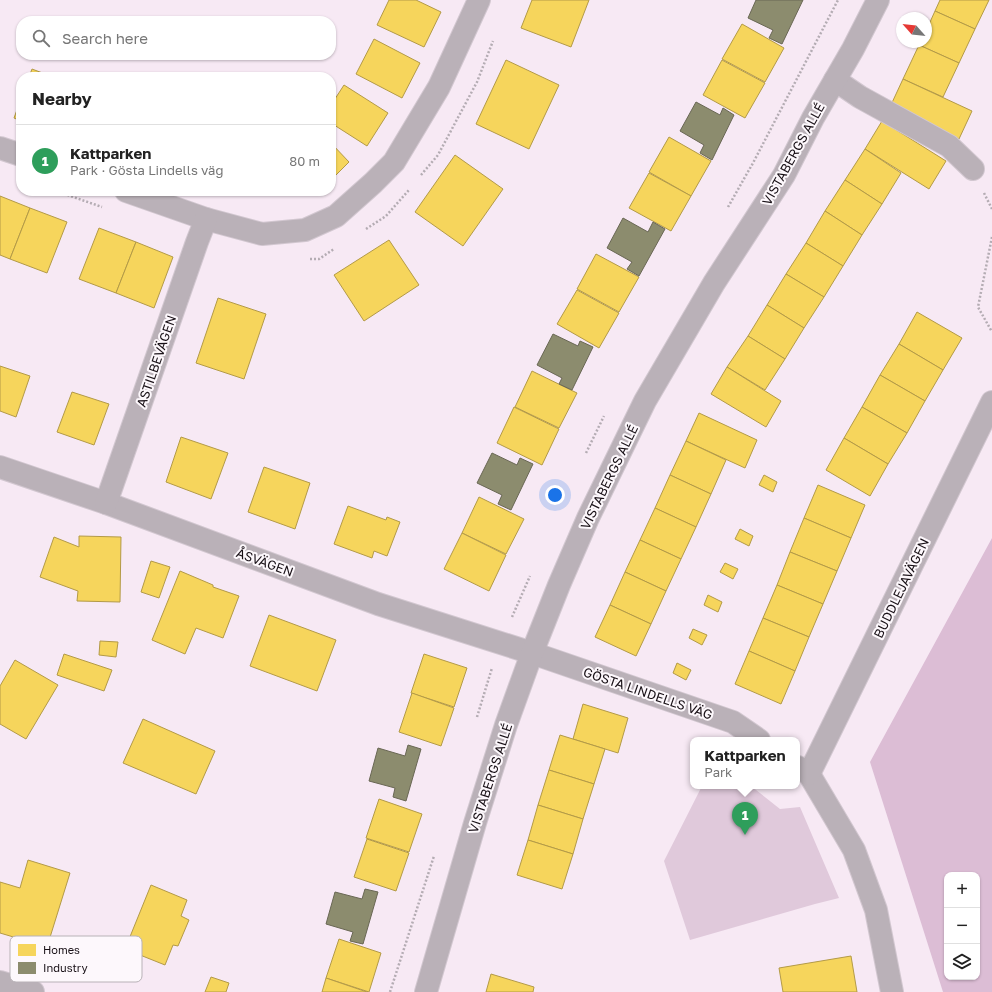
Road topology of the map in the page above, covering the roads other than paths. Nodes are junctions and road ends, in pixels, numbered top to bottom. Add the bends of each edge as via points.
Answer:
1 (479, 0) edge
2 (878, 0) edge
3 (835, 80) junction
4 (0, 148) edge
5 (16, 153) edge
6 (973, 169) dead end
7 (140, 196) edge
8 (206, 219) junction
9 (992, 402) edge
10 (0, 467) edge
11 (106, 503) junction
12 (532, 653) junction
13 (755, 737) edge
14 (803, 770) edge
15 (0, 982) edge
16 (33, 992) edge
17 (426, 992) edge
18 (892, 992) edge

1 - 8 street via 439,87 394,162 336,216 305,230 262,234
2 - 3 street, VISTABERGS ALLÉ
3 - 6 street via 860,97 949,146
3 - 12 street, VISTABERGS ALLÉ via 784,175 714,283 645,401 588,518
4 - 5 street
7 - 8 street
8 - 11 street, ASTILBEVÄGEN
9 - 14 street, BUDDLEJAVÄGEN
10 - 11 street, ÅSVÄGEN
11 - 12 street, ÅSVÄGEN via 378,604
12 - 13 street, GÖSTA LINDELLS VÄG via 733,722
12 - 17 street, VISTABERGS ALLÉ via 475,823
14 - 18 street via 854,850 876,910
15 - 16 street

